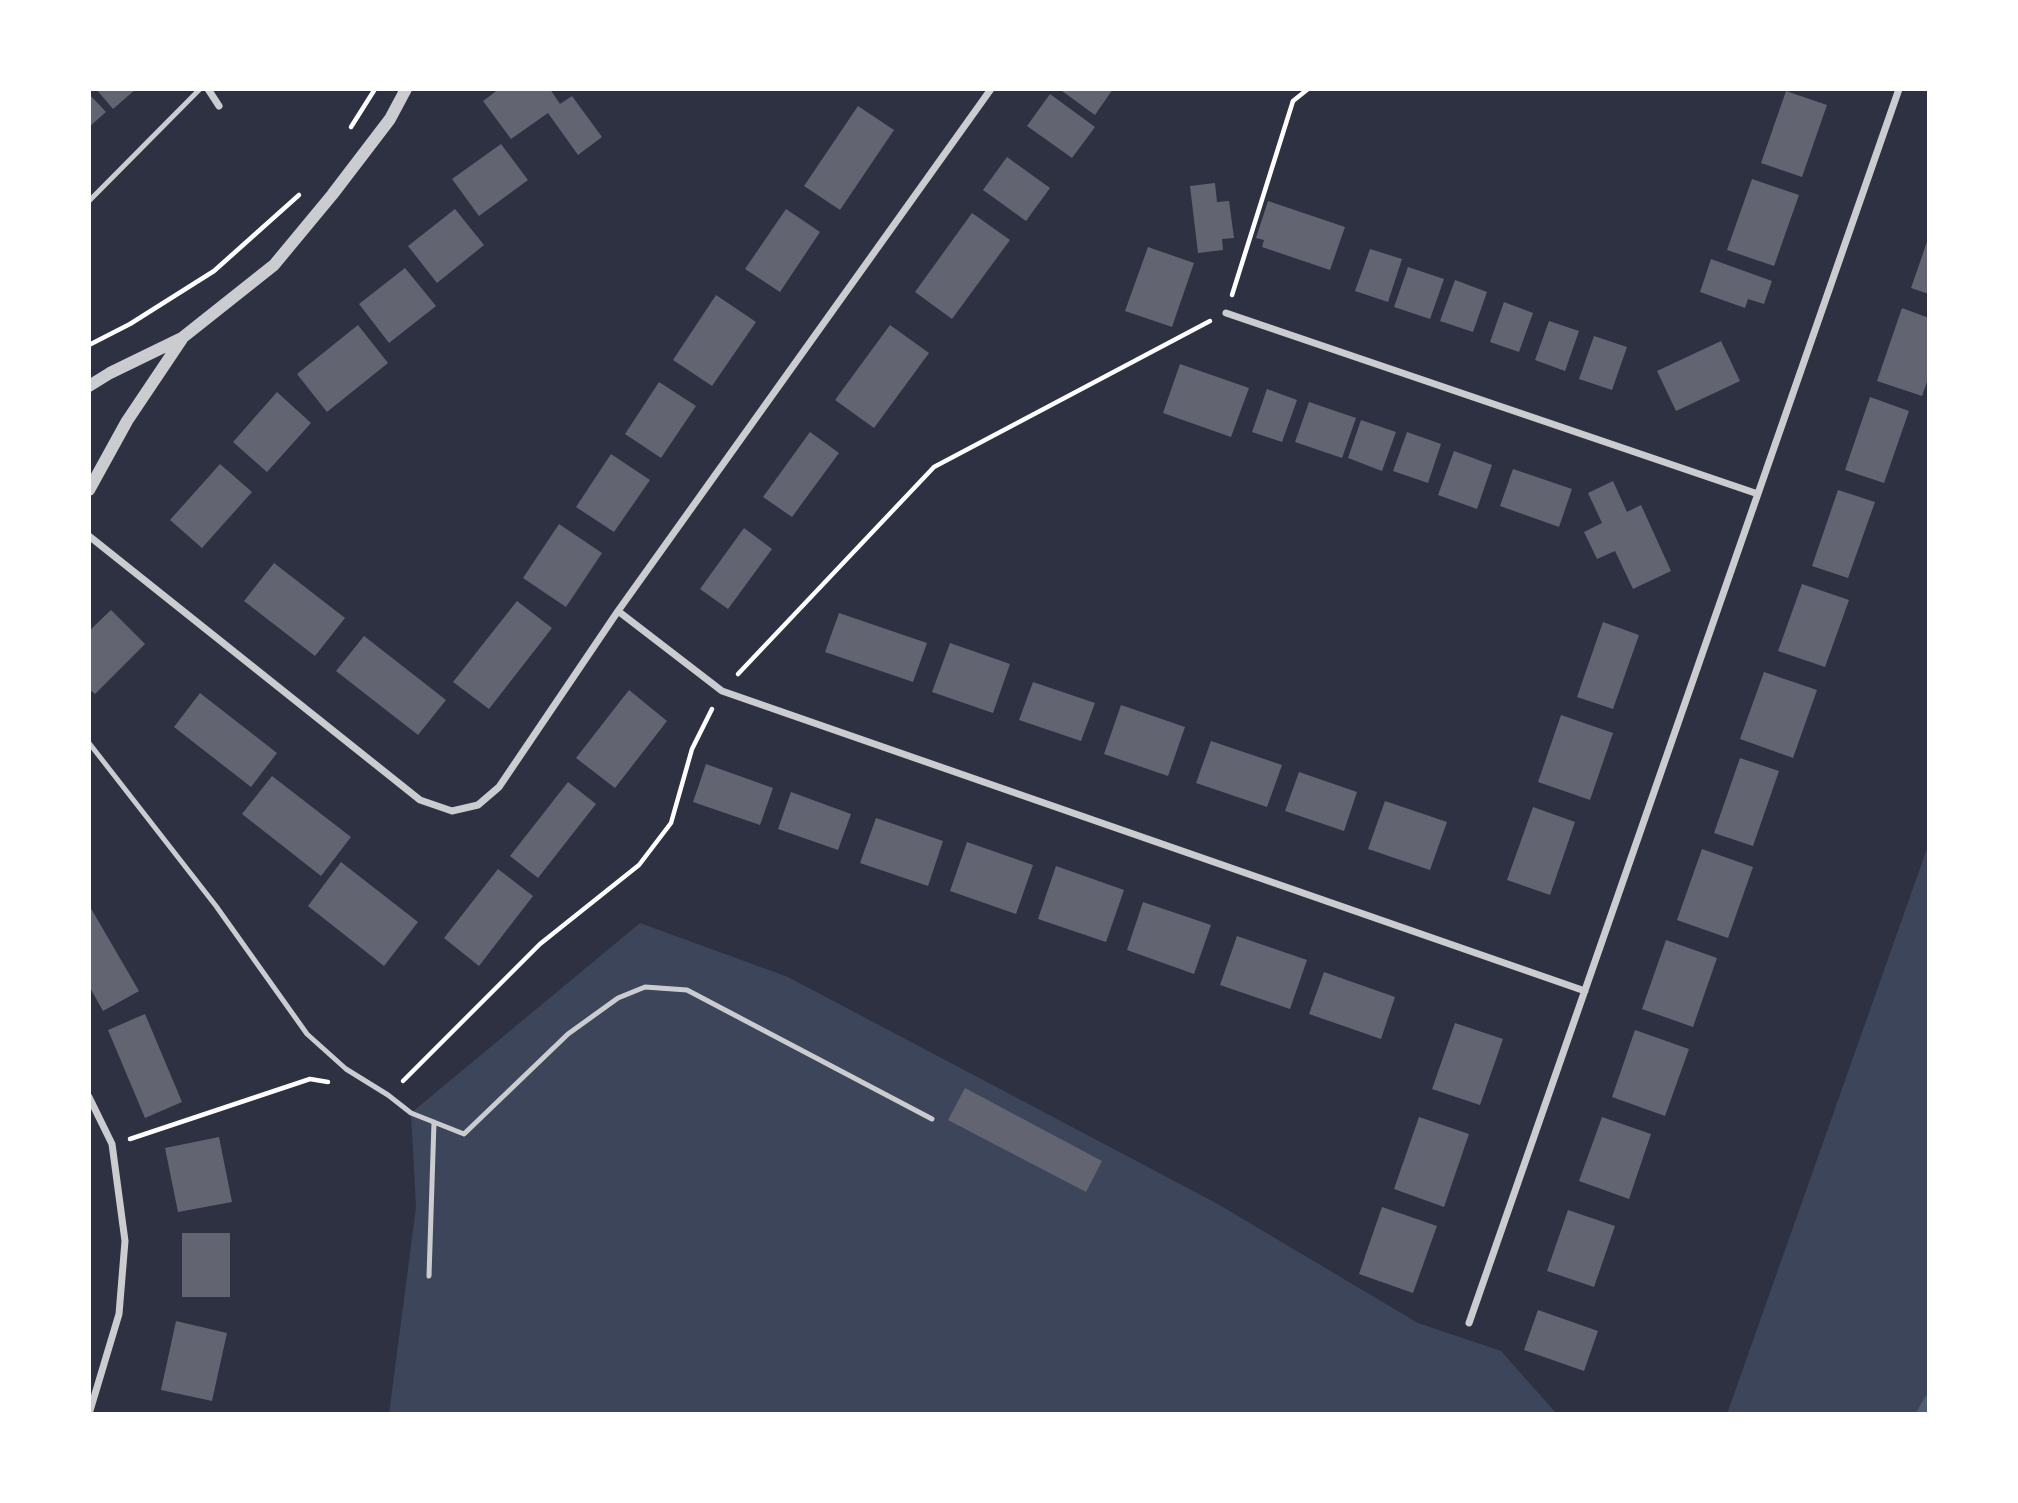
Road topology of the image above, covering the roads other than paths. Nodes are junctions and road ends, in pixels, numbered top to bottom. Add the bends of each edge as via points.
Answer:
1 (200, 89) edge
2 (208, 89) edge
3 (406, 89) edge
4 (991, 89) edge
5 (1899, 89) edge
6 (219, 106) dead end
7 (89, 201) edge
8 (1226, 313) road end
9 (182, 338) junction
10 (89, 386) edge
11 (89, 490) edge
12 (1758, 494) junction
13 (89, 536) edge
14 (618, 611) junction
15 (89, 743) edge
16 (1585, 991) junction
17 (89, 1097) edge
18 (932, 1119) dead end
19 (434, 1122) junction
20 (429, 1276) dead end
21 (1469, 1323) dead end
22 (89, 1414) edge

1 - 7 lane
2 - 6 street
3 - 9 street via 390,119 274,265
4 - 14 street
5 - 12 street
8 - 12 street
9 - 10 street
9 - 11 street via 127,421
12 - 16 street
13 - 14 street via 420,800 452,811 478,805 499,787
14 - 16 street via 722,691
15 - 19 lane via 216,906 307,1034 346,1069 411,1113
16 - 21 street
17 - 22 street via 112,1144 125,1241 119,1314
18 - 19 lane via 687,990 645,988 618,998 568,1034 464,1134
19 - 20 lane

